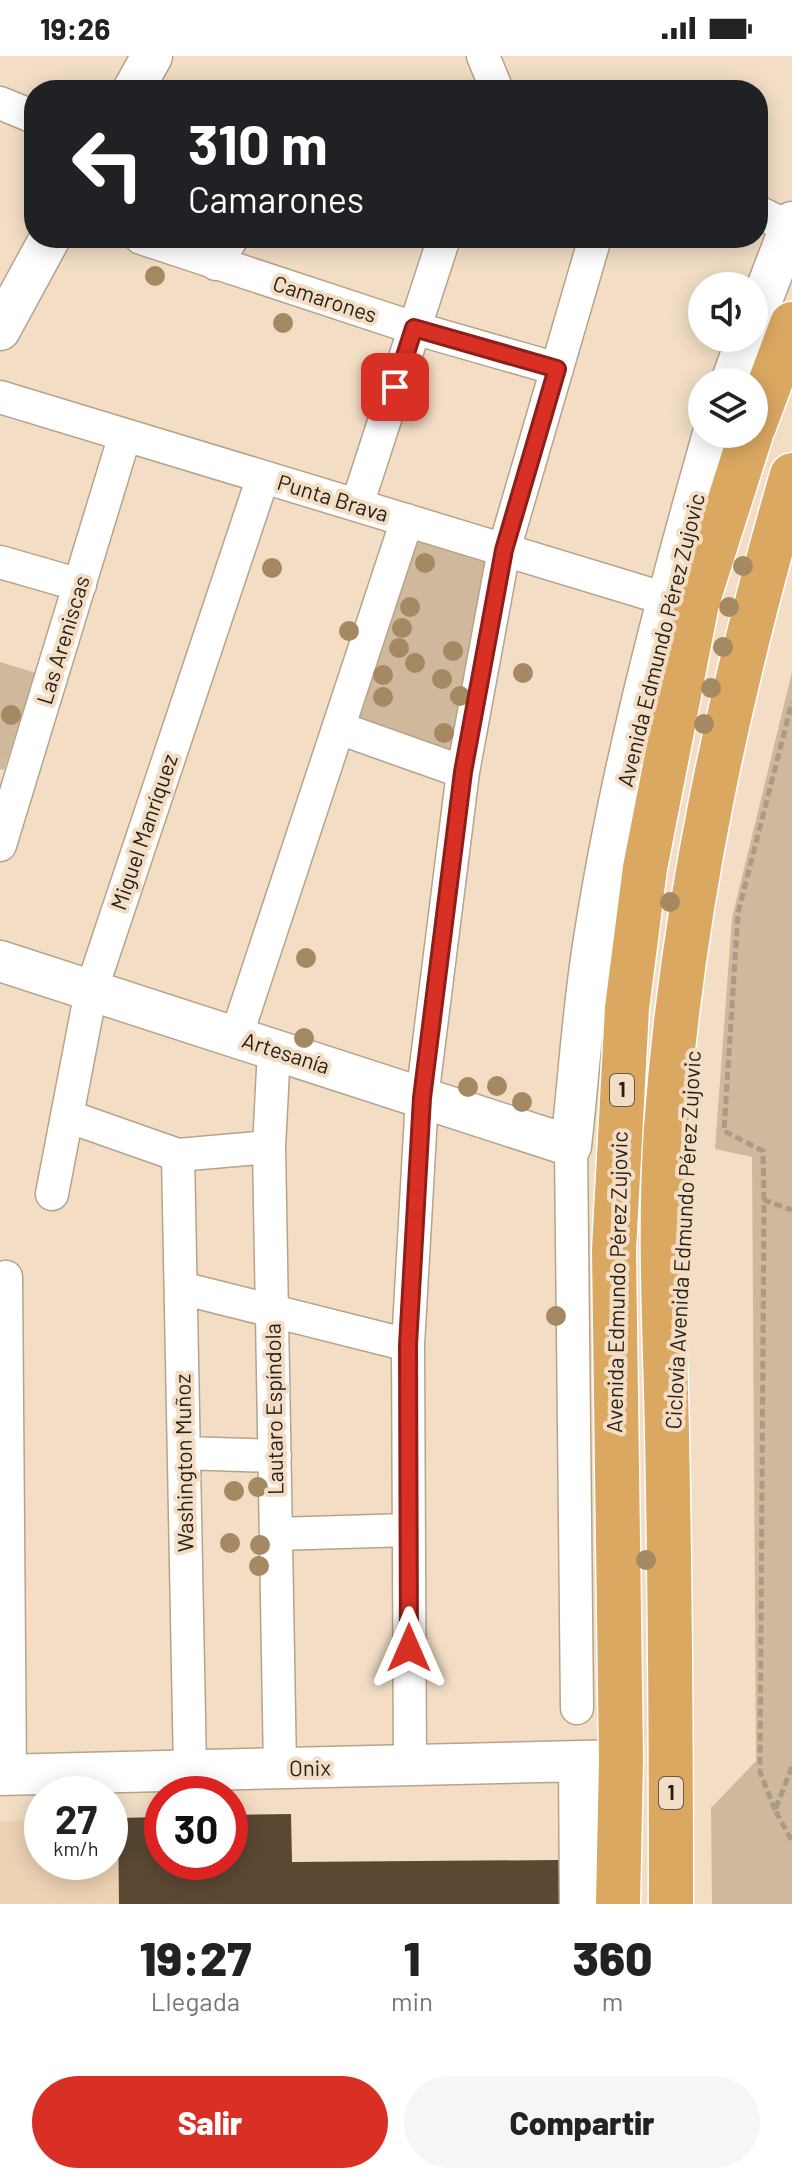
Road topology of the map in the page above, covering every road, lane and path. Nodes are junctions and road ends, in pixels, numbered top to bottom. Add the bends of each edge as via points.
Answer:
1 (152, 56) edge
2 (139, 80) edge
3 (0, 103) edge
4 (24, 113) edge
5 (780, 220) edge
6 (45, 248) edge
7 (441, 248) edge
8 (592, 248) edge
9 (224, 251) edge
10 (767, 272) edge
11 (792, 324) edge
12 (414, 328) junction
13 (0, 330) edge
14 (557, 369) junction
15 (768, 388) edge
16 (0, 397) edge
17 (125, 435) junction
18 (709, 448) edge
19 (747, 448) edge
20 (792, 475) edge
21 (263, 477) junction
22 (357, 505) junction
23 (407, 520) junction
24 (504, 550) junction
25 (0, 562) edge
26 (80, 585) junction
27 (666, 599) junction
28 (792, 702) edge
29 (339, 728) junction
30 (463, 772) junction
31 (9, 784) edge
32 (0, 845) edge
33 (0, 961) edge
34 (91, 991) junction
35 (236, 1037) junction
36 (274, 1050) junction
37 (422, 1098) junction
38 (67, 1116) junction
39 (571, 1146) junction
40 (269, 1147) junction
41 (178, 1155) junction
42 (52, 1194) dead end
43 (764, 1200) junction
44 (792, 1210) edge
45 (6, 1277) dead end
46 (181, 1288) junction
47 (272, 1310) junction
48 (408, 1345) junction
49 (184, 1453) junction
50 (275, 1456) junction
51 (409, 1530) junction
52 (276, 1534) junction
53 (672, 1682) junction
54 (577, 1708) dead end
55 (600, 1761) junction
56 (410, 1765) junction
57 (792, 1767) edge
58 (280, 1768) junction
59 (190, 1770) junction
60 (5, 1775) edge
61 (775, 1810) junction
62 (792, 1841) edge
63 (580, 1904) edge
64 (618, 1904) edge
65 (671, 1904) edge

1 - 2 street
3 - 4 street
5 - 10 street
6 - 13 street
7 - 12 street
8 - 14 street
9 - 12 street, Camarones
11 - 15 highway
12 - 14 street, Camarones
12 - 22 street
14 - 24 street
16 - 17 street, Punta Brava
17 - 21 street, Punta Brava
17 - 26 street, Las Areniscas
18 - 27 street, Avenida Edmundo Pérez Zujovic
19 - 55 highway, Avenida Edmundo Pérez Zujovic / 1 via 697,603 645,868 627,1008 614,1250
20 - 53 highway, Avenida Edmundo Pérez Zujovic / 1 via 752,612 719,756 677,1018 666,1131 663,1289
21 - 22 street, Punta Brava
21 - 34 street, Miguel Manríquez
22 - 23 street, Punta Brava
23 - 24 street, Punta Brava
23 - 29 street
24 - 27 street, Punta Brava
24 - 30 street
25 - 26 street
26 - 31 street, Las Areniscas
27 - 39 street, Avenida Edmundo Pérez Zujovic via 591,959
28 - 43 path via 738,913 724,1131 763,1151
29 - 30 street
29 - 35 street
30 - 37 street
31 - 32 street, Las Areniscas
33 - 34 street, Artesanía
34 - 35 street, Artesanía
34 - 38 street, Miguel Manríquez
35 - 36 street, Artesanía
36 - 37 street, Artesanía
36 - 40 street, Lautaro Espíndola
37 - 39 street, Artesanía
37 - 48 street
38 - 41 street
38 - 42 street, Miguel Manríquez
39 - 54 street, Avenida Edmundo Pérez Zujovic
40 - 41 street
40 - 47 street, Lautaro Espíndola
41 - 46 street, Washington Muñoz
43 - 44 path
43 - 61 path via 760,1772
45 - 60 street
46 - 47 street
46 - 49 street, Washington Muñoz
47 - 48 street
47 - 50 street, Lautaro Espíndola
48 - 51 street
49 - 50 street
49 - 59 street, Washington Muñoz
50 - 52 street, Lautaro Espíndola
51 - 52 street
51 - 56 street
52 - 58 street, Lautaro Espíndola
53 - 55 highway via 651,1738 639,1752
53 - 65 highway, Avenida Edmundo Pérez Zujovic / 1
55 - 56 street, Onix
55 - 63 street, Avenida Edmundo Pérez Zujovic
55 - 64 highway, Avenida Edmundo Pérez Zujovic / 1
56 - 58 street, Onix
57 - 61 path
58 - 59 street, Onix
59 - 60 street, Onix
61 - 62 path

